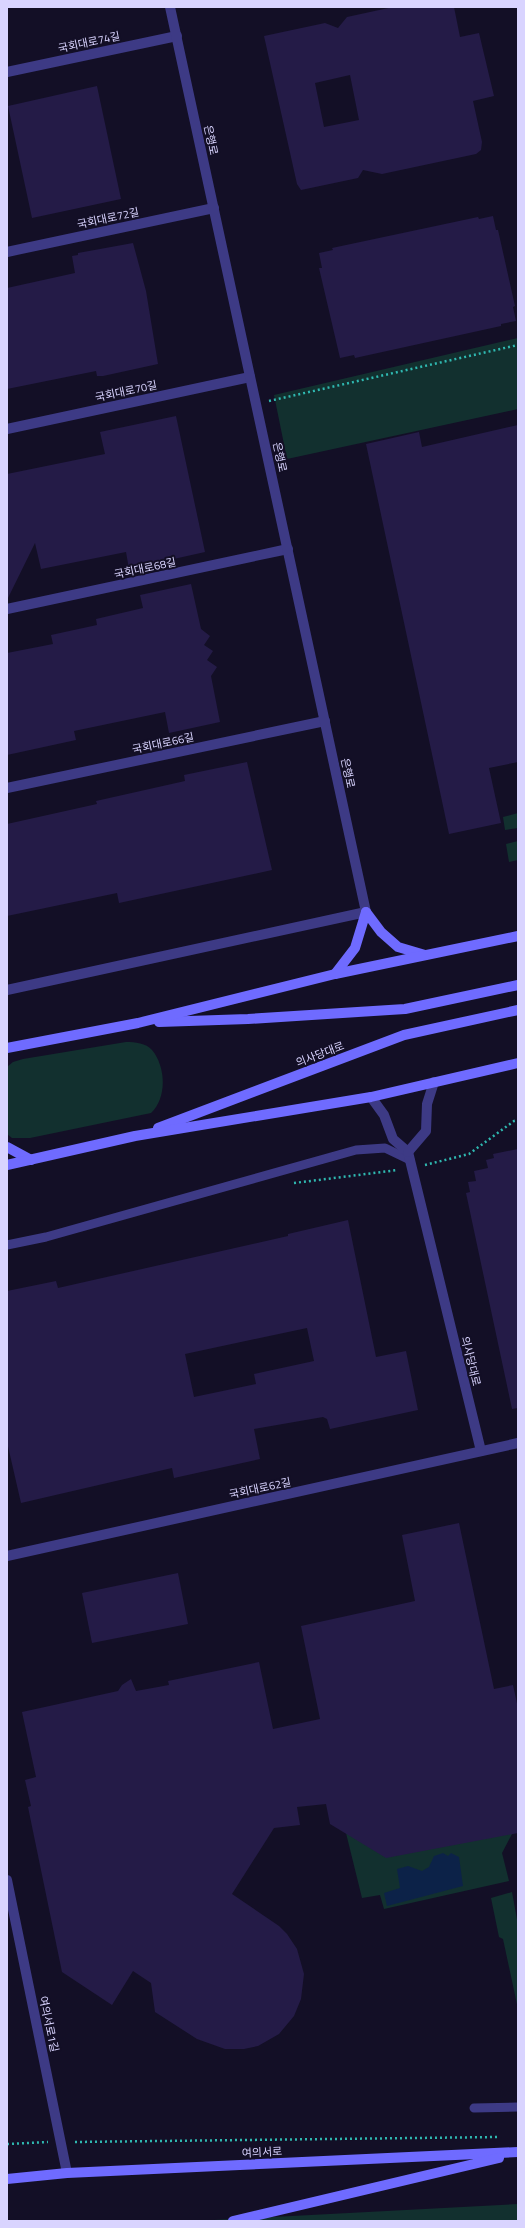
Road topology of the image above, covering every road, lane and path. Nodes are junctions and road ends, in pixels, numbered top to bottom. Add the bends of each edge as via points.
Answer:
1 (170, 7) edge
2 (177, 36) junction
3 (7, 72) edge
4 (214, 208) junction
5 (7, 252) edge
6 (518, 344) edge
7 (250, 377) junction
8 (256, 404) junction
9 (7, 429) edge
10 (288, 549) junction
11 (7, 609) edge
12 (325, 721) junction
13 (7, 788) edge
14 (366, 912) junction
15 (518, 936) edge
16 (426, 955) junction
17 (335, 974) junction
18 (518, 985) edge
19 (7, 990) edge
20 (518, 1010) edge
21 (138, 1022) junction
22 (27, 1044) junction
23 (7, 1048) edge
24 (7, 1054) edge
25 (518, 1062) edge
26 (434, 1082) junction
27 (371, 1097) junction
28 (518, 1120) edge
29 (135, 1136) junction
30 (7, 1147) edge
31 (31, 1160) junction
32 (410, 1160) junction
33 (7, 1165) edge
34 (286, 1184) dead end
35 (7, 1245) edge
36 (518, 1443) edge
37 (481, 1451) junction
38 (7, 1556) edge
39 (7, 1880) edge
40 (518, 2107) edge
41 (474, 2108) dead end
42 (502, 2137) dead end
43 (60, 2142) junction
44 (7, 2144) edge
45 (518, 2153) edge
46 (67, 2173) junction
47 (7, 2179) edge
48 (233, 2221) edge

1 - 2 street, 은행로
2 - 3 street, 국회대로74길
2 - 4 street, 은행로
4 - 5 street, 국회대로72길
4 - 7 street, 은행로
6 - 8 path
7 - 8 street, 은행로
7 - 9 street, 국회대로70길
8 - 10 street, 은행로
10 - 11 street, 국회대로68길
10 - 12 street, 은행로
12 - 13 street, 국회대로66길
12 - 14 street, 은행로
14 - 16 main road via 381,932 398,947
14 - 17 main road via 355,948
14 - 19 street
15 - 16 main road
16 - 17 main road
17 - 21 main road
18 - 21 main road via 404,1009 248,1019
20 - 29 main road, 의사당대로 via 404,1036
21 - 22 main road
22 - 23 main road
22 - 24 main road
25 - 26 main road, 의사당대로
26 - 27 main road, 의사당대로
26 - 32 street via 427,1104 426,1131
27 - 29 main road, 의사당대로
27 - 32 street via 384,1115 393,1139
28 - 32 path via 469,1154
29 - 31 main road, 의사당대로
30 - 31 main road
31 - 33 main road, 의사당대로
32 - 34 path
32 - 35 lane via 384,1148 356,1150
32 - 37 street, 의사당대로
36 - 37 street, 국회대로62길
37 - 38 street, 국회대로62길
39 - 43 street, 여의서로1길
40 - 41 lane
42 - 43 path
43 - 44 path
43 - 46 street, 여의서로1길
45 - 46 main road, 여의서로
45 - 48 main road
46 - 47 main road, 여의서로

